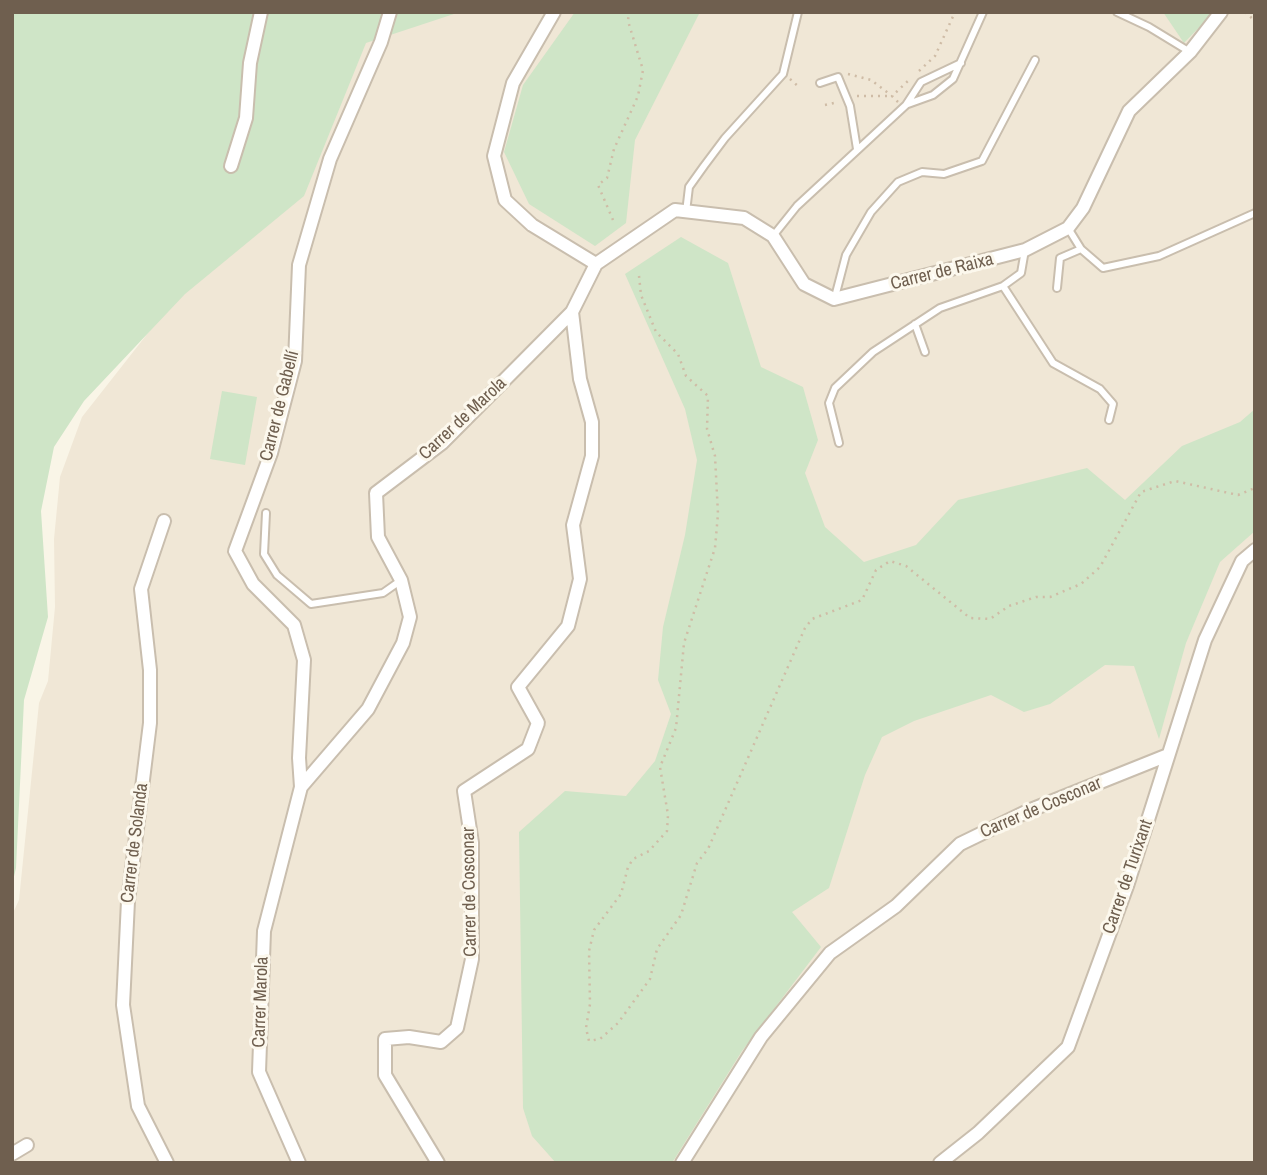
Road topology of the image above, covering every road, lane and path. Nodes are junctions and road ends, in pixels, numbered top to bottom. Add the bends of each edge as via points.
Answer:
1 (261, 12) edge
2 (390, 12) edge
3 (554, 12) edge
4 (629, 12) edge
5 (798, 12) edge
6 (955, 12) edge
7 (983, 12) edge
8 (1117, 12) edge
9 (1221, 12) edge
10 (1245, 12) edge
11 (1255, 21) edge
12 (1190, 52) junction
13 (935, 56) dead end
14 (1035, 60) dead end
15 (961, 62) junction
16 (848, 74) dead end
17 (789, 78) dead end
18 (820, 83) dead end
19 (800, 88) dead end
20 (856, 96) dead end
21 (836, 102) dead end
22 (825, 105) dead end
23 (906, 105) junction
24 (857, 149) junction
25 (231, 166) dead end
26 (686, 212) junction
27 (1255, 213) edge
28 (613, 220) dead end
29 (1068, 228) junction
30 (773, 236) junction
31 (1081, 248) junction
32 (1025, 250) junction
33 (596, 264) junction
34 (639, 276) dead end
35 (1003, 286) junction
36 (1057, 288) dead end
37 (834, 299) junction
38 (572, 312) junction
39 (915, 324) junction
40 (925, 352) dead end
41 (1110, 420) dead end
42 (839, 443) dead end
43 (1255, 488) edge
44 (265, 513) dead end
45 (164, 521) dead end
46 (1255, 550) edge
47 (401, 580) junction
48 (1168, 755) junction
49 (301, 787) junction
50 (288, 835) joint
51 (27, 1145) dead end
52 (12, 1154) edge
53 (167, 1163) edge
54 (299, 1163) edge
55 (438, 1163) edge
56 (682, 1163) edge
57 (940, 1163) edge

1 - 25 street via 250,63 246,118
2 - 49 street, Carrer de Gabellí via 330,159 299,264 295,361 271,453 235,551 253,584 294,625 304,660
3 - 33 street via 513,83 494,156 505,200 532,225
4 - 28 path via 643,70 639,96 626,117 607,178 598,185
5 - 26 lane via 783,74 689,187
6 - 13 path
7 - 15 lane
8 - 12 lane
9 - 12 street, Carrer de Raixa
10 - 11 path
12 - 29 street, Carrer de Raixa via 1129,111 1083,208
14 - 37 lane via 982,161 898,182 871,212 846,255
15 - 23 lane via 921,82
15 - 23 lane via 953,79 933,96
16 - 20 path via 871,80 892,96
17 - 19 path
18 - 24 lane via 838,77 850,106
21 - 22 path
23 - 24 lane
24 - 30 lane via 797,206
26 - 30 street via 744,218
26 - 33 street via 675,210
27 - 31 lane via 1159,256 1103,268
29 - 31 lane
29 - 32 street, Carrer de Raixa
30 - 37 street via 804,284
31 - 36 lane via 1060,258
32 - 35 lane via 1021,273
32 - 37 street, Carrer de Raixa
33 - 38 street, Carrer de Marola
34 - 43 path via 641,295 656,332 678,354 686,376 708,396 707,429 715,456 718,514 715,548 684,643 676,727 660,767 667,831 649,851 633,859 621,894 594,930 589,951 589,1041 600,1039 618,1023 650,979 657,949 681,915 697,863 708,849 812,619 862,600 877,570 890,561 906,566 970,618 990,619 1009,606 1081,584 1100,567 1141,492 1175,481 1238,495
35 - 39 lane via 940,308
35 - 41 lane via 1053,363 1100,389 1114,404
38 - 47 street, Carrer de Marola via 442,443 376,493 378,537
38 - 55 street, Carrer de Cosconar via 580,379 592,422 592,456 573,525 580,579 568,626 518,687 538,723 528,749 464,791 472,843 472,959 457,1028 441,1042 385,1039 385,1075
39 - 40 lane
39 - 42 lane via 873,352 835,388 829,402
44 - 47 lane via 264,554 277,575 312,604 383,593
45 - 53 street, Carrer de Solanda via 141,589 150,670 150,723 128,901 123,1005 138,1106
46 - 48 street, Carrer de Turixant via 1242,561 1205,639
47 - 49 street, Carrer de Marola via 410,617 403,643 368,709
48 - 56 street, Carrer de Cosconar via 1028,811 960,844 896,906 831,953 761,1037
48 - 57 street, Carrer de Turixant via 1127,886 1068,1047
49 - 50 street, Carrer de Marola
50 - 54 street, Carrer Marola via 264,931 259,1072
51 - 52 street

